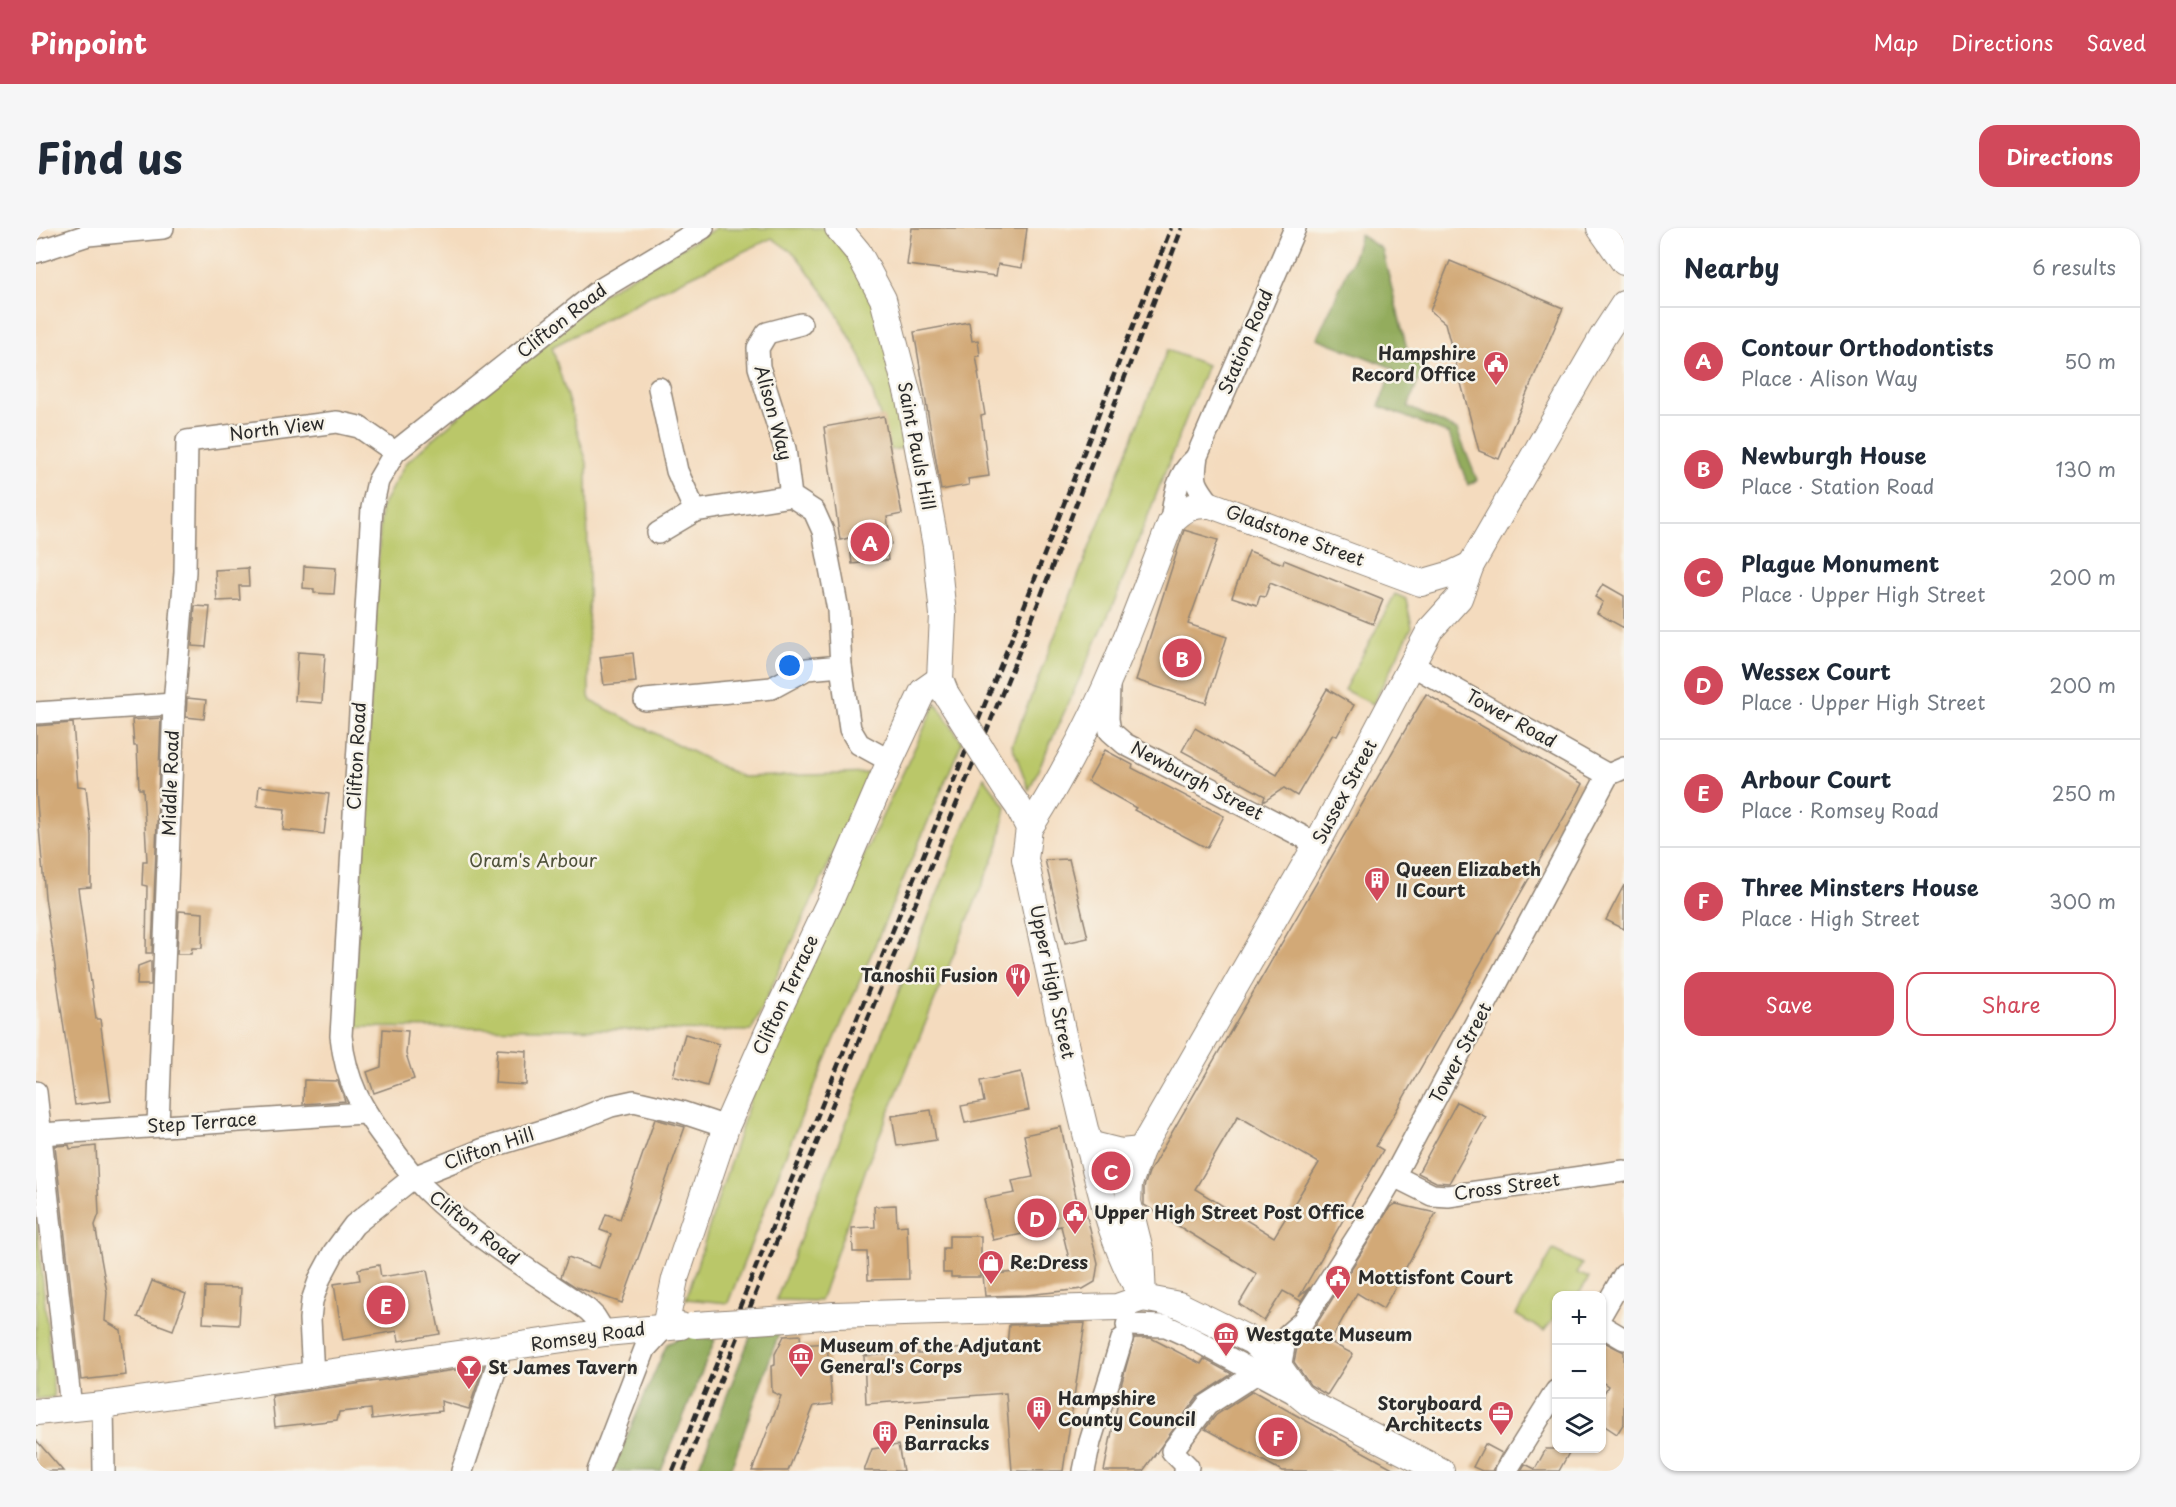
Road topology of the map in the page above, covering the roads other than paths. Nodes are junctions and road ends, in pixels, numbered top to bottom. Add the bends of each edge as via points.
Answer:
1 (163, 228) edge
2 (703, 228) edge
3 (838, 228) edge
4 (1295, 228) edge
5 (1600, 228) edge
6 (36, 252) edge
7 (1624, 262) edge
8 (1624, 304) edge
9 (801, 324) dead end
10 (660, 388) dead end
11 (187, 441) joint
12 (395, 452) junction
13 (1197, 456) junction
14 (791, 496) junction
15 (1211, 505) junction
16 (695, 511) junction
17 (1172, 522) junction
18 (658, 533) dead end
19 (1471, 565) junction
20 (1421, 582) junction
21 (1430, 630) junction
22 (1412, 665) junction
23 (841, 666) junction
24 (1109, 683) junction
25 (943, 687) junction
26 (645, 700) dead end
27 (174, 704) junction
28 (36, 713) edge
29 (890, 761) junction
30 (1616, 771) edge
31 (1029, 828) junction
32 (1317, 844) junction
33 (36, 1092) edge
34 (364, 1113) junction
35 (158, 1125) junction
36 (726, 1127) junction
37 (40, 1134) junction
38 (1089, 1144) junction
39 (1141, 1150) junction
40 (1624, 1171) edge
41 (1394, 1176) junction
42 (414, 1177) junction
43 (1624, 1275) edge
44 (1143, 1298) junction
45 (1606, 1306) edge
46 (665, 1327) junction
47 (1606, 1328) edge
48 (605, 1333) junction
49 (1286, 1336) junction
50 (1624, 1339) edge
51 (1252, 1341) junction
52 (500, 1349) junction
53 (1268, 1370) junction
54 (313, 1376) junction
55 (1552, 1399) edge
56 (103, 1405) junction
57 (71, 1408) junction
58 (36, 1412) edge
59 (104, 1471) edge
60 (462, 1471) edge
61 (598, 1471) edge
62 (1084, 1471) edge
63 (1185, 1471) edge
64 (1439, 1471) edge
65 (1506, 1471) edge

1 - 6 street via 88,236
2 - 12 street, Clifton Road via 601,289
3 - 25 main road, Saint Pauls Hill via 858,252 883,299 909,399 942,596
4 - 13 street, Station Road
5 - 7 main road
8 - 19 main road, Sussex Street
9 - 14 street, Alison Way via 766,333 758,348 759,367 785,449
10 - 16 street via 677,471
11 - 12 street, North View via 337,422 359,427
11 - 27 street, Middle Road via 185,572
12 - 34 street, Clifton Road via 378,481 372,508 341,1036 343,1061
13 - 15 street, Station Road via 1197,487
13 - 17 street, Station Road via 1177,484
14 - 16 street
14 - 23 street via 814,511 823,531 838,610
15 - 17 main road, Gladstone Street via 1187,508
15 - 20 main road, Gladstone Street
16 - 18 street
17 - 24 main road, Station Road
19 - 20 main road
19 - 21 main road, Sussex Street via 1459,598
20 - 21 main road via 1430,606
21 - 22 main road, Sussex Street
22 - 30 street, Tower Road
22 - 32 main road, Sussex Street
23 - 26 street via 807,669 772,688
23 - 29 street via 850,729 858,744
24 - 31 main road
24 - 32 street, Newburgh Street via 1110,731 1125,744
25 - 29 main road, Clifton Terrace via 923,691
25 - 31 main road, bridge
27 - 28 street
27 - 35 street, Middle Road
29 - 36 main road, Clifton Terrace
30 - 41 street, Tower Street
31 - 38 main road, Upper High Street via 1025,859
32 - 39 main road, Sussex Street
33 - 37 street
34 - 35 street, Step Terrace
34 - 42 street, Clifton Road
35 - 37 street, Step Terrace
36 - 42 street, Clifton Hill via 634,1101 484,1149
36 - 46 main road, Clifton Terrace via 673,1287
37 - 57 street
38 - 39 main road via 1121,1152
38 - 44 main road, Upper High Street via 1118,1247
39 - 44 main road, Sussex Street via 1129,1184 1128,1202 1141,1254
40 - 41 street, Cross Street via 1448,1196 1432,1195
41 - 49 street, Tower Street via 1303,1321
42 - 48 street, Clifton Road via 482,1238 588,1310
42 - 54 street, Clifton Hill via 354,1225 320,1278 310,1319
43 - 45 street
44 - 46 main road, Romsey Road, bridge via 1117,1307 846,1315
44 - 51 main road via 1179,1305
46 - 48 main road, Romsey Road
46 - 61 street via 645,1349
47 - 50 street
48 - 52 main road, Romsey Road
49 - 51 street
49 - 53 street
51 - 53 main road
52 - 54 main road, Romsey Road
52 - 60 street
53 - 62 street via 1166,1326 1124,1332
53 - 63 street via 1207,1405 1172,1451 1188,1467
53 - 64 main road via 1309,1403
54 - 56 main road, Romsey Road
55 - 65 street
56 - 57 main road, Romsey Road
56 - 59 street
57 - 58 main road, Romsey Road

